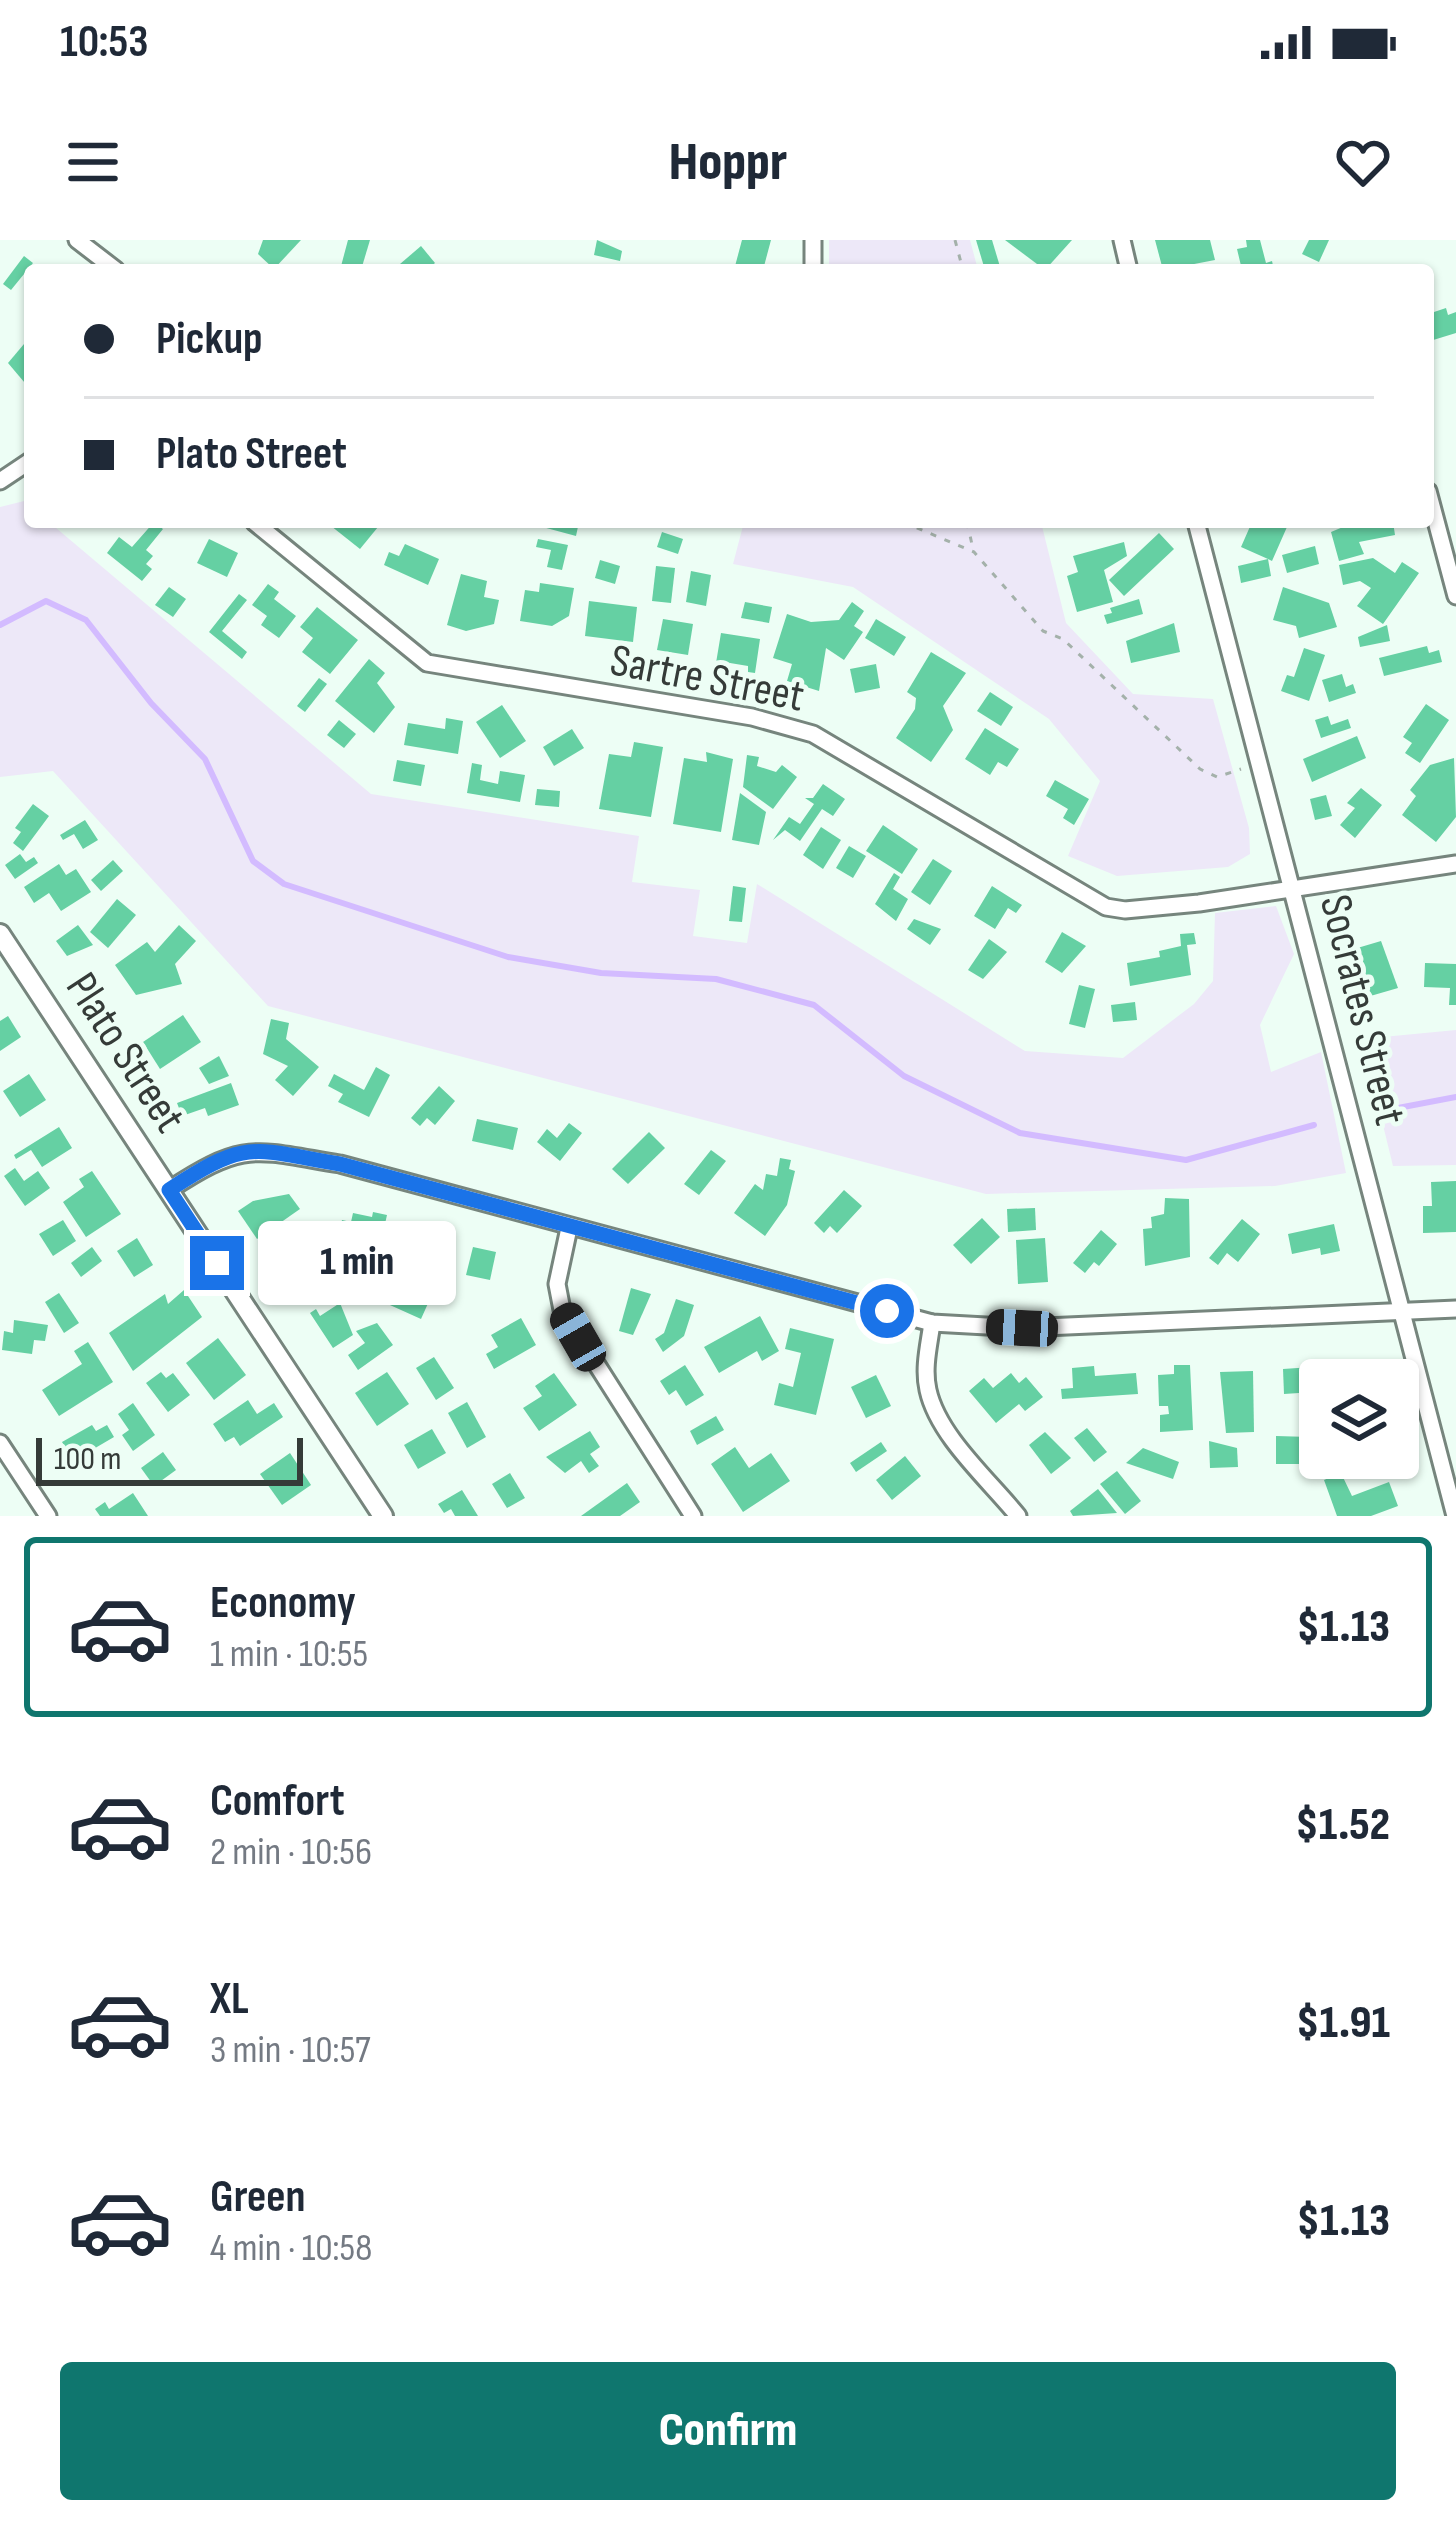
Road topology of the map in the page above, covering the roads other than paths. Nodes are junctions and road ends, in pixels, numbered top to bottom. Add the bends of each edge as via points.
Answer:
1 (77, 240) edge
2 (108, 264) edge
3 (1434, 514) edge
4 (261, 528) edge
5 (1198, 528) edge
6 (1456, 596) edge
7 (1456, 864) edge
8 (1294, 888) junction
9 (0, 934) edge
10 (169, 1190) junction
11 (569, 1228) junction
12 (1456, 1309) edge
13 (1403, 1313) junction
14 (932, 1323) junction
15 (0, 1443) edge
16 (49, 1516) edge
17 (383, 1516) edge
18 (694, 1516) edge
19 (1018, 1516) edge
20 (1455, 1516) edge

1 - 2 street
3 - 6 street
4 - 8 street, Sartre Street via 427,663 813,734 1106,907
5 - 8 street, Socrates Street
7 - 8 street, Sartre Street
8 - 13 street, Socrates Street
9 - 10 street, Plato Street
10 - 11 street via 217,1158 257,1150 340,1164
10 - 17 street, Plato Street
11 - 14 street
11 - 18 street via 556,1284 562,1310
12 - 13 street
13 - 14 street via 1022,1328
13 - 20 street, Socrates Street
14 - 19 street via 928,1395
15 - 16 street

